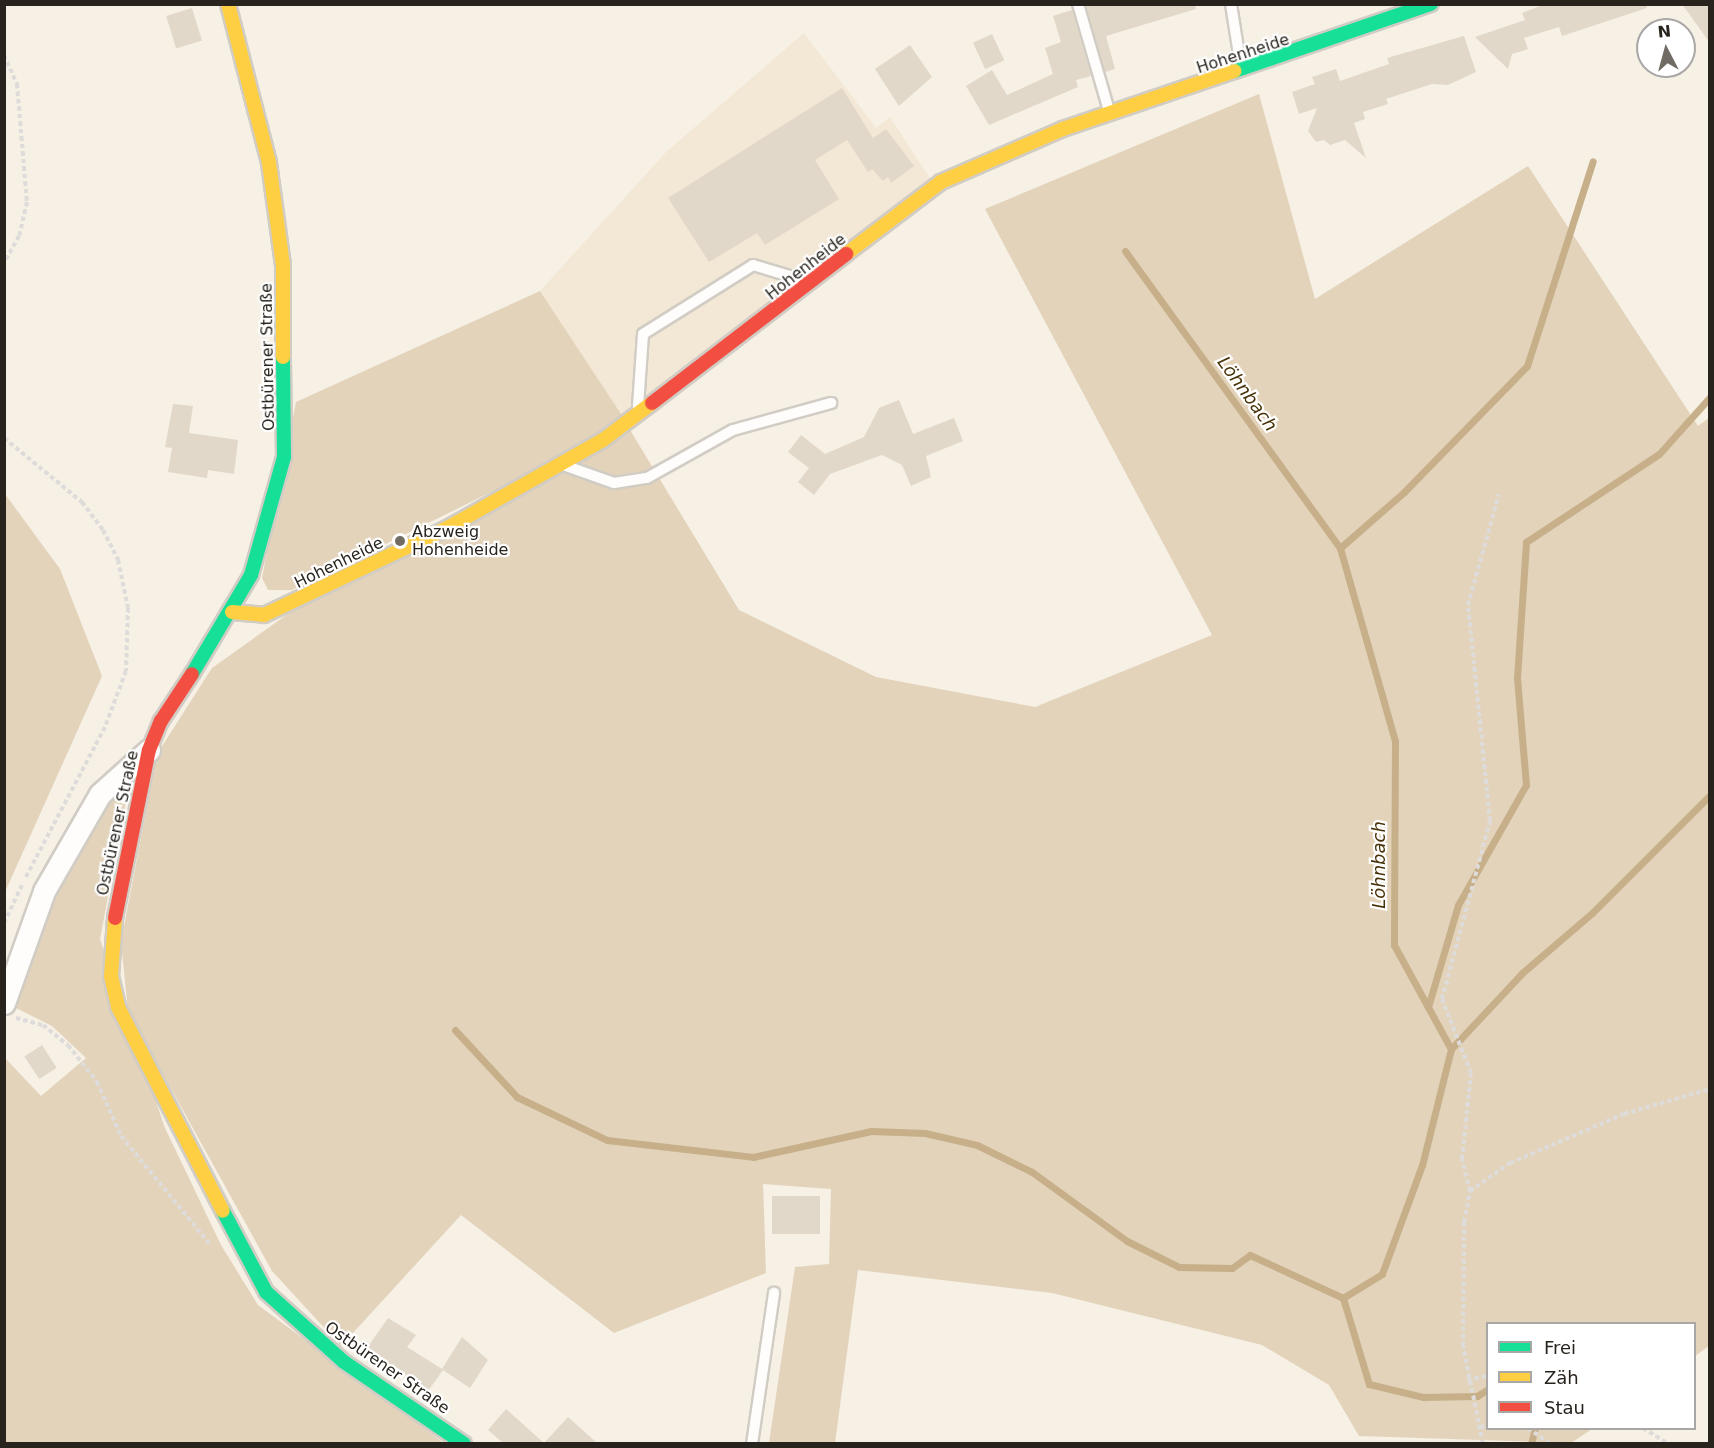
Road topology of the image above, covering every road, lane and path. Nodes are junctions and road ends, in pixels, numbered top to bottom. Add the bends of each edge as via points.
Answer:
1 (228, 4) edge
2 (1078, 4) edge
3 (1232, 4) edge
4 (1431, 4) edge
5 (4, 55) edge
6 (1241, 72) junction
7 (1110, 114) junction
8 (4, 263) edge
9 (812, 283) junction
10 (831, 404) dead end
11 (638, 415) junction
12 (4, 438) edge
13 (560, 464) junction
14 (1499, 494) dead end
15 (232, 612) junction
16 (149, 750) junction
17 (4, 923) edge
18 (7, 1010) edge
19 (1710, 1089) edge
20 (1470, 1191) junction
21 (214, 1248) dead end
22 (774, 1293) dead end
23 (1486, 1376) edge
24 (1467, 1381) junction
25 (1486, 1426) edge
26 (1480, 1427) junction
27 (1531, 1430) edge
28 (1647, 1430) edge
29 (464, 1443) edge
30 (752, 1443) edge
31 (1483, 1443) edge
32 (1551, 1443) edge
33 (1670, 1443) edge

1 - 15 street, Ostbürener Straße via 269,162 283,265 286,372 284,457 276,494 251,575
2 - 7 lane
3 - 6 lane
4 - 6 street, Hohenheide
5 - 8 path via 17,84 27,201 19,236
6 - 7 street, Hohenheide
7 - 9 street, Hohenheide via 997,156 941,182
9 - 11 street, Hohenheide
9 - 11 lane via 753,265 643,334
10 - 13 lane via 733,430 647,478 614,483
11 - 13 street, Hohenheide
12 - 17 path via 82,502 103,530 118,560 128,640 126,671 105,727 45,834
13 - 15 street, Hohenheide via 306,598 264,615
14 - 20 path via 1468,605 1490,821 1442,999 1471,1073 1462,1159
15 - 16 street, Ostbürener Straße via 161,721
16 - 18 street via 100,794 44,891
16 - 29 street, Ostbürener Straße via 111,948 118,1007 267,1292 344,1362
18 - 21 path via 43,1026 68,1045 97,1083 121,1136
19 - 20 path via 1624,1114 1510,1163
20 - 24 path via 1464,1222 1462,1297
22 - 30 lane
23 - 24 path
24 - 26 path
25 - 26 path
26 - 31 path
27 - 32 path
28 - 33 path

